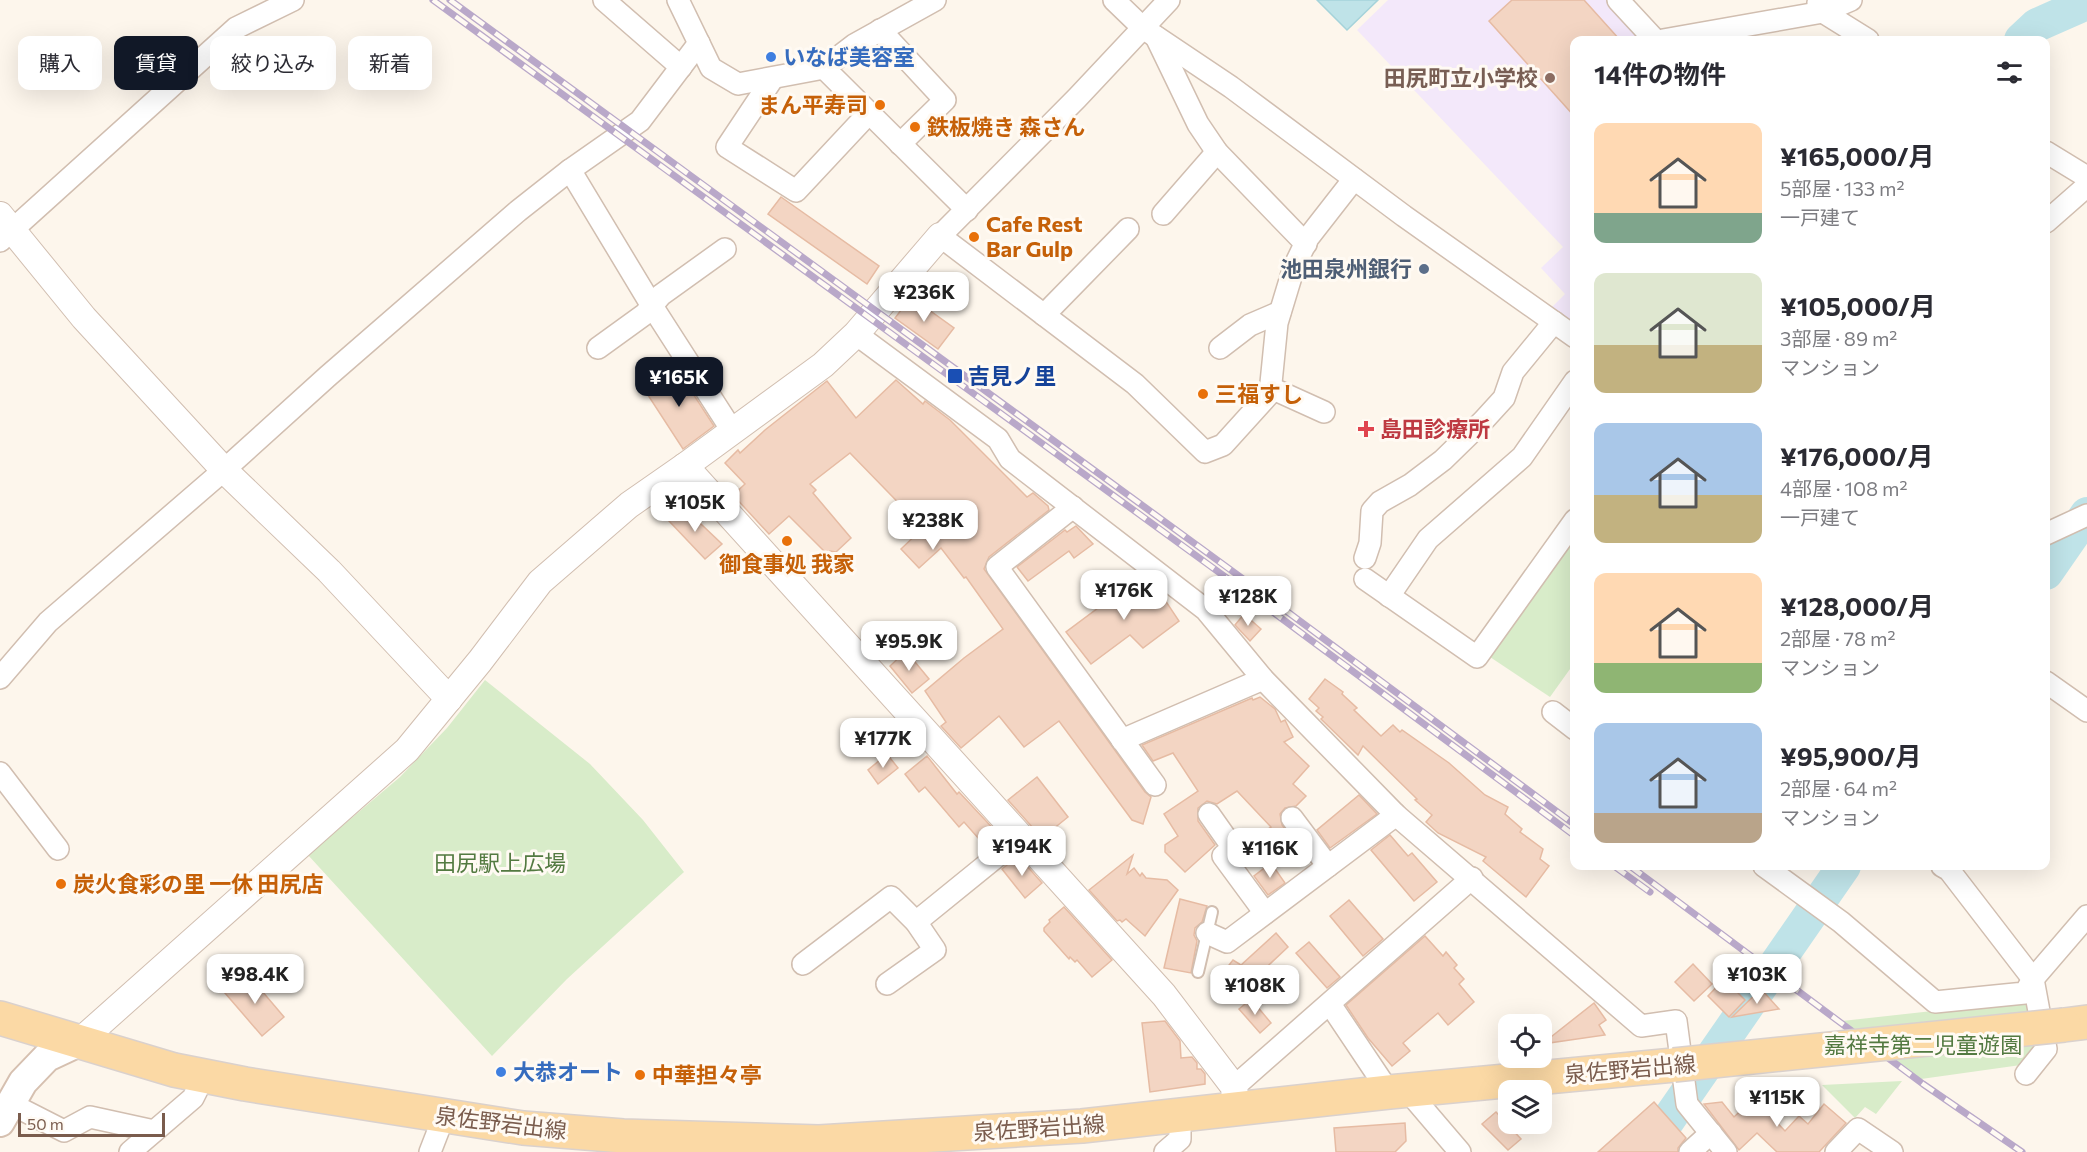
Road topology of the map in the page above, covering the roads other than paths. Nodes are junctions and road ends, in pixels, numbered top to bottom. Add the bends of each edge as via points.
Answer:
1 (293, 0) edge
2 (604, 0) edge
3 (678, 0) edge
4 (935, 0) edge
5 (1114, 0) edge
6 (1169, 0) edge
7 (1618, 0) edge
8 (1851, 0) edge
9 (1820, 6) edge
10 (880, 30) junction
11 (1150, 32) junction
12 (1651, 36) edge
13 (1681, 36) edge
14 (1861, 36) edge
15 (699, 43) junction
16 (681, 67) junction
17 (824, 68) junction
18 (773, 78) junction
19 (869, 113) junction
20 (900, 144) junction
21 (1217, 152) junction
22 (2050, 154) edge
23 (570, 171) junction
24 (2087, 177) edge
25 (1354, 179) junction
26 (2087, 186) edge
27 (967, 210) junction
28 (1163, 214) dead end
29 (2050, 218) edge
30 (4, 229) edge
31 (1128, 229) dead end
32 (940, 236) junction
33 (1306, 244) junction
34 (725, 249) dead end
35 (652, 306) junction
36 (1280, 312) junction
37 (1044, 315) junction
38 (1554, 322) junction
39 (1570, 333) edge
40 (856, 334) junction
41 (598, 348) dead end
42 (1220, 348) dead end
43 (1270, 388) junction
44 (1570, 388) edge
45 (1324, 412) dead end
46 (733, 432) junction
47 (686, 466) junction
48 (224, 470) junction
49 (1073, 507) junction
50 (2084, 522) edge
51 (1570, 527) edge
52 (2050, 533) edge
53 (1365, 558) dead end
54 (1365, 579) dead end
55 (1389, 596) junction
56 (0, 678) edge
57 (1263, 679) junction
58 (2050, 685) edge
59 (449, 699) junction
60 (1553, 711) dead end
61 (2087, 711) edge
62 (1570, 725) edge
63 (1122, 740) junction
64 (0, 773) edge
65 (1155, 785) dead end
66 (1209, 814) dead end
67 (1396, 815) junction
68 (1292, 818) dead end
69 (1022, 837) junction
70 (58, 849) dead end
71 (1328, 866) junction
72 (1770, 870) edge
73 (1949, 870) edge
74 (1472, 878) junction
75 (1212, 912) dead end
76 (1265, 913) junction
77 (2087, 916) edge
78 (916, 922) junction
79 (1207, 933) junction
80 (803, 964) dead end
81 (1198, 972) dead end
82 (2033, 979) junction
83 (887, 984) dead end
84 (1330, 1004) junction
85 (0, 1018) edge
86 (2075, 1023) edge
87 (79, 1042) junction
88 (2026, 1074) dead end
89 (204, 1076) junction
90 (1398, 1091) junction
91 (1235, 1098) junction
92 (5, 1113) edge
93 (1180, 1115) junction
94 (444, 1116) junction
95 (154, 1131) junction
96 (1711, 1133) junction
97 (853, 1146) edge
98 (130, 1152) edge
99 (430, 1152) edge
100 (1165, 1152) edge
101 (1460, 1152) edge
102 (1690, 1152) edge
103 (1726, 1152) edge
104 (1836, 1152) edge
105 (1892, 1152) edge

1 - 30 street via 236,28
2 - 16 street
3 - 15 street
4 - 10 street
5 - 11 street
6 - 11 street
7 - 12 street
8 - 9 street
9 - 13 street
9 - 14 street
10 - 17 street
10 - 20 street via 945,100
11 - 21 street
11 - 25 street
11 - 27 street
15 - 16 street
15 - 18 street via 711,68 738,84
16 - 23 street via 640,121
17 - 18 street
17 - 19 street
18 - 19 street via 728,147 796,191
19 - 20 street
20 - 27 street
21 - 28 street
21 - 33 street
22 - 24 street
23 - 35 street
23 - 48 street via 518,211
25 - 33 street
25 - 38 street
26 - 29 street
27 - 32 street
30 - 48 street
31 - 37 street
32 - 37 street
32 - 40 street
33 - 36 street
34 - 35 street via 661,295
35 - 41 street
35 - 46 street
36 - 42 street via 1250,325
36 - 43 street
37 - 43 street via 1136,384 1205,452 1223,445 1270,393
38 - 39 street
38 - 53 street via 1513,372 1504,398 1483,421 1443,460 1372,511
40 - 46 street via 823,365
40 - 49 street via 998,439 1010,459
43 - 45 street
44 - 55 street via 1522,457 1428,539
46 - 47 street
47 - 59 street via 628,505 540,582
47 - 69 street
48 - 56 street via 48,622
48 - 59 street via 329,571
49 - 57 street via 1206,610
49 - 63 street via 997,567
50 - 52 street
51 - 55 street via 1478,657
54 - 55 street
57 - 63 street
57 - 67 street
58 - 61 street
59 - 87 street via 407,750
60 - 62 street
63 - 65 street
64 - 70 street
66 - 76 street via 1233,848 1223,856
67 - 71 street
67 - 74 street
68 - 71 street
69 - 78 street
69 - 91 street via 1164,995
71 - 76 street
72 - 82 street via 1841,922 1935,1002 2025,993
73 - 82 street
74 - 84 street
74 - 96 street via 1641,1026 1676,1021 1687,1104
75 - 79 lane
76 - 79 street via 1227,942
77 - 82 street
78 - 80 street via 891,897
78 - 83 street via 935,950
79 - 81 lane
82 - 88 street via 2046,1049
84 - 90 street
84 - 91 street
85 - 87 main road, 泉佐野岩出線
86 - 90 main road, 泉佐野岩出線, bridge
87 - 89 main road, 泉佐野岩出線
87 - 92 main road via 47,1057 23,1082
89 - 94 main road, 泉佐野岩出線
89 - 95 street via 193,1098
90 - 91 main road, 泉佐野岩出線
90 - 101 street
91 - 93 main road, 泉佐野岩出線
92 - 95 street via 64,1131 90,1117
93 - 97 main road, 泉佐野岩出線
93 - 100 street via 1180,1139
94 - 97 main road, 泉佐野岩出線 via 523,1128 623,1136
94 - 99 street
95 - 98 street
96 - 102 street
96 - 103 street
104 - 105 street via 1858,1129

